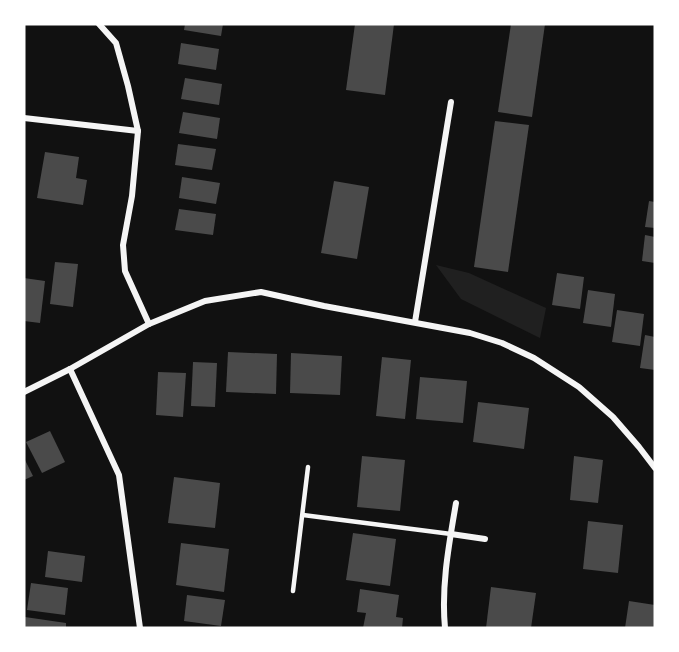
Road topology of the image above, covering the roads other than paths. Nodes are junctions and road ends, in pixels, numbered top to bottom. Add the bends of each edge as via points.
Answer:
1 (99, 24) edge
2 (451, 102) dead end
3 (24, 118) edge
4 (138, 131) junction
5 (415, 322) junction
6 (149, 324) junction
7 (70, 369) junction
8 (24, 392) edge
9 (308, 467) dead end
10 (655, 468) edge
11 (456, 502) dead end
12 (303, 514) junction
13 (451, 534) junction
14 (485, 539) dead end
15 (293, 591) dead end
16 (140, 628) edge
17 (445, 628) edge

1 - 4 street via 116,44
2 - 5 street
3 - 4 street
4 - 6 street via 123,245 125,271
5 - 6 street via 261,292 205,301
5 - 10 street via 470,333 534,358 579,387 613,417
6 - 7 street
7 - 8 street
7 - 16 street via 119,475
9 - 12 lane
11 - 13 street
12 - 13 lane
12 - 15 lane
13 - 14 street
13 - 17 street via 445,571

